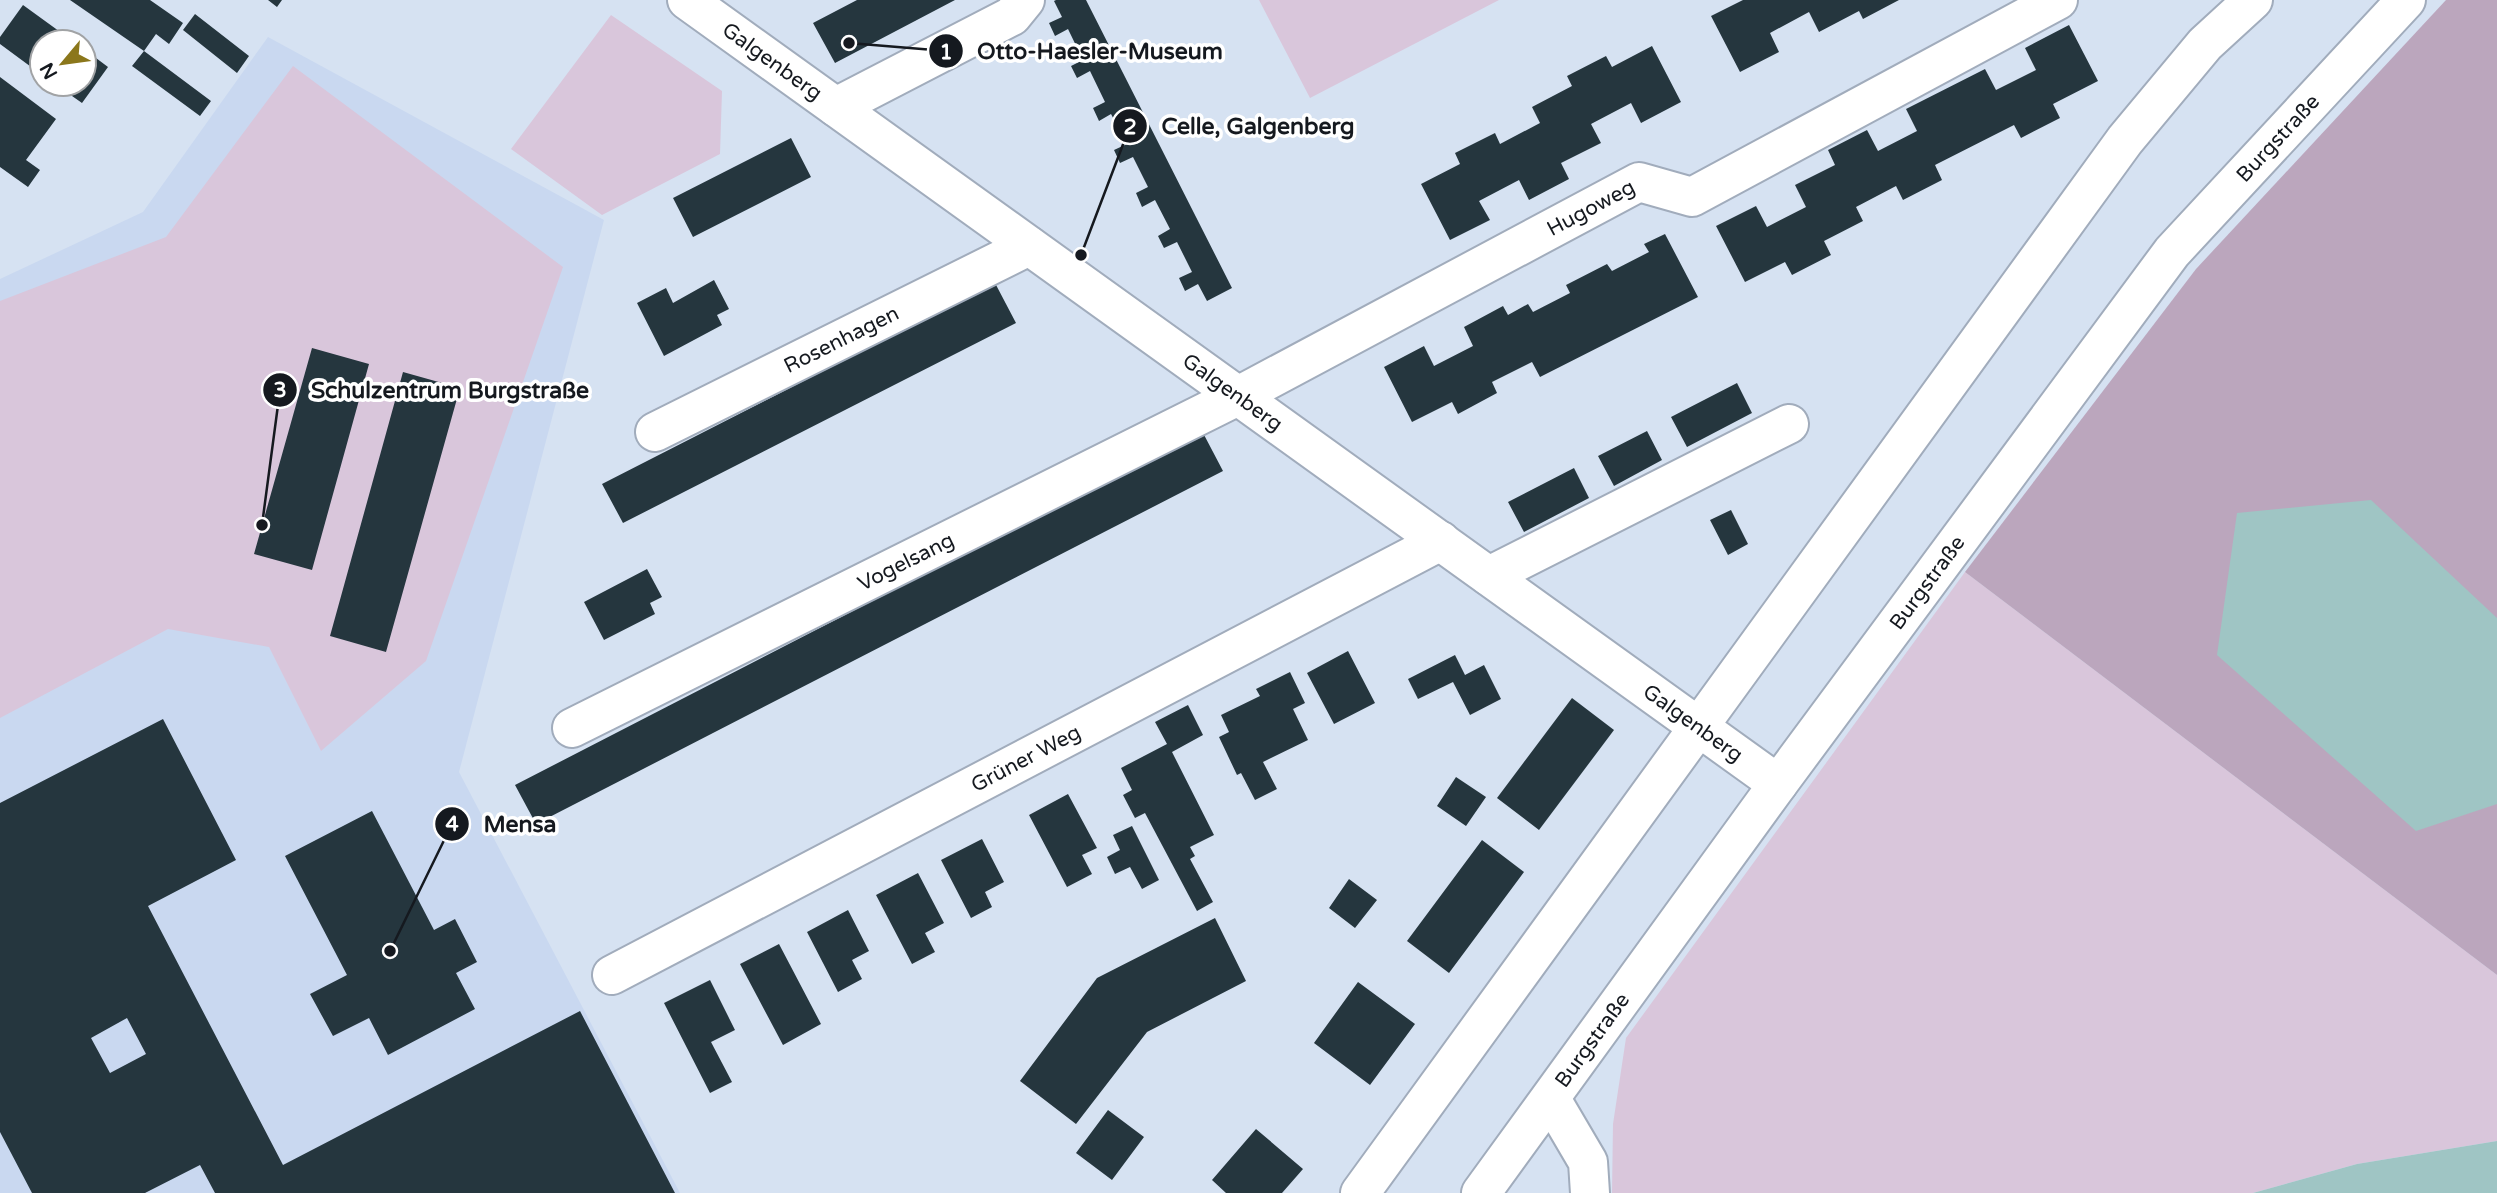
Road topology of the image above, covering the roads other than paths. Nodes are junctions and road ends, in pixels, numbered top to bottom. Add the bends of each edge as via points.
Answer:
1 (687, 0) edge
2 (1025, 0) edge
3 (2058, 0) edge
4 (2253, 0) edge
5 (2406, 0) edge
6 (836, 107) junction
7 (1029, 246) junction
8 (1238, 396) junction
9 (1789, 424) dead end
10 (655, 432) dead end
11 (1441, 541) junction
12 (1489, 576) junction
13 (572, 728) dead end
14 (1699, 728) junction
15 (1779, 784) junction
16 (612, 975) dead end
17 (1551, 1098) junction
18 (1360, 1193) edge
19 (1480, 1193) edge
20 (1590, 1193) edge

1 - 6 street, Galgenberg
2 - 6 street via 1012,16
3 - 8 street, Hugoweg via 1692,197 1639,182
4 - 14 street via 2206,44 2125,140
5 - 15 street, Burgstraße via 2172,252
6 - 7 street, Galgenberg
7 - 8 street, Galgenberg
7 - 10 street, Rosenhagen
8 - 11 street, Galgenberg
8 - 13 street, Vogelsang
9 - 12 street
11 - 12 street, Galgenberg
11 - 16 street, Grüner Weg
12 - 14 street, Galgenberg
14 - 15 street, Galgenberg
14 - 18 street
15 - 17 street, Burgstraße
17 - 19 street, Burgstraße
17 - 20 street via 1588,1162

